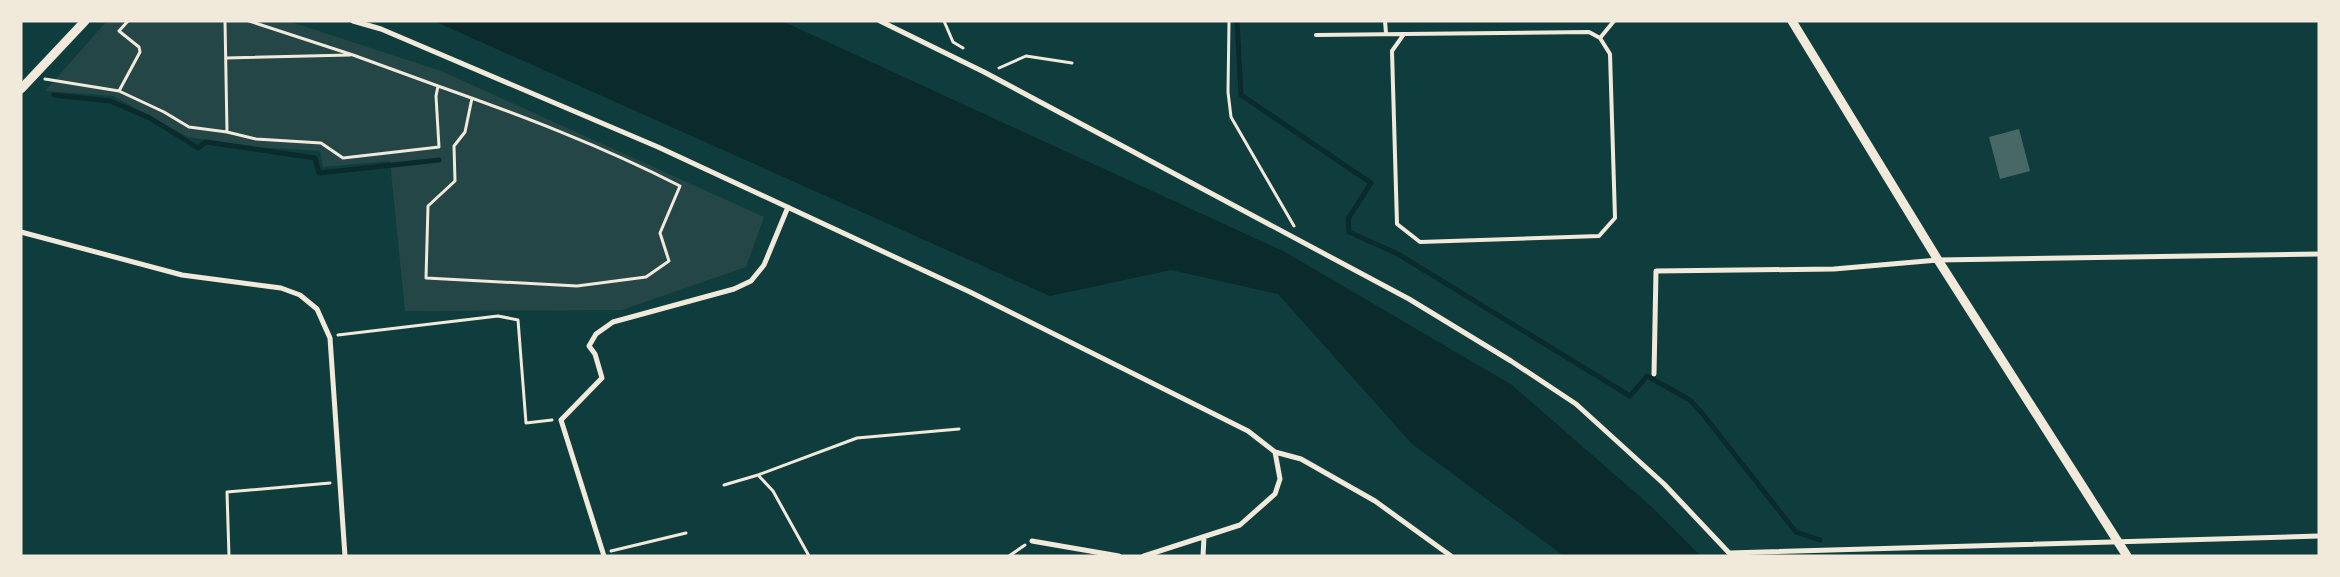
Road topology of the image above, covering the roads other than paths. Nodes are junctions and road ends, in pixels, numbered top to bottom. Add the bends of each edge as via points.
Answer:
1 (84, 21) edge
2 (353, 21) edge
3 (880, 21) edge
4 (1385, 21) edge
5 (1614, 21) edge
6 (1792, 21) edge
7 (1386, 33) junction
8 (1404, 34) junction
9 (1316, 35) dead end
10 (1600, 38) junction
11 (21, 89) edge
12 (788, 207) junction
13 (21, 232) edge
14 (2319, 254) edge
15 (1938, 260) junction
16 (1654, 374) dead end
17 (1275, 452) junction
18 (2319, 536) edge
19 (1204, 538) junction
20 (1032, 541) road end
21 (2117, 543) junction
22 (604, 554) edge
23 (1731, 554) edge
24 (344, 556) edge
25 (1119, 556) edge
26 (1144, 556) edge
27 (1204, 556) edge
28 (1452, 556) edge
29 (2127, 556) edge

1 - 11 street
2 - 12 street via 381,29 478,70
3 - 23 street via 984,72 1409,299 1511,361 1576,404 1664,484
4 - 7 lane
5 - 10 lane
6 - 15 street
7 - 8 lane
7 - 9 lane
8 - 10 lane via 1589,32
8 - 10 lane via 1392,51 1397,224 1420,242 1599,236 1614,218 1610,54
12 - 17 street via 970,292 1248,431
12 - 22 street via 764,265 751,281 734,289 613,322 596,334 590,346 602,378 561,420
13 - 24 street via 182,275 281,288 300,295 318,309 330,338
14 - 15 street
15 - 16 street via 1834,269 1656,271
15 - 21 street
17 - 19 street via 1280,479 1275,494 1240,525
17 - 28 street via 1300,459 1375,501
18 - 21 street
19 - 26 street
19 - 27 street
20 - 25 street
21 - 23 street
21 - 29 street

